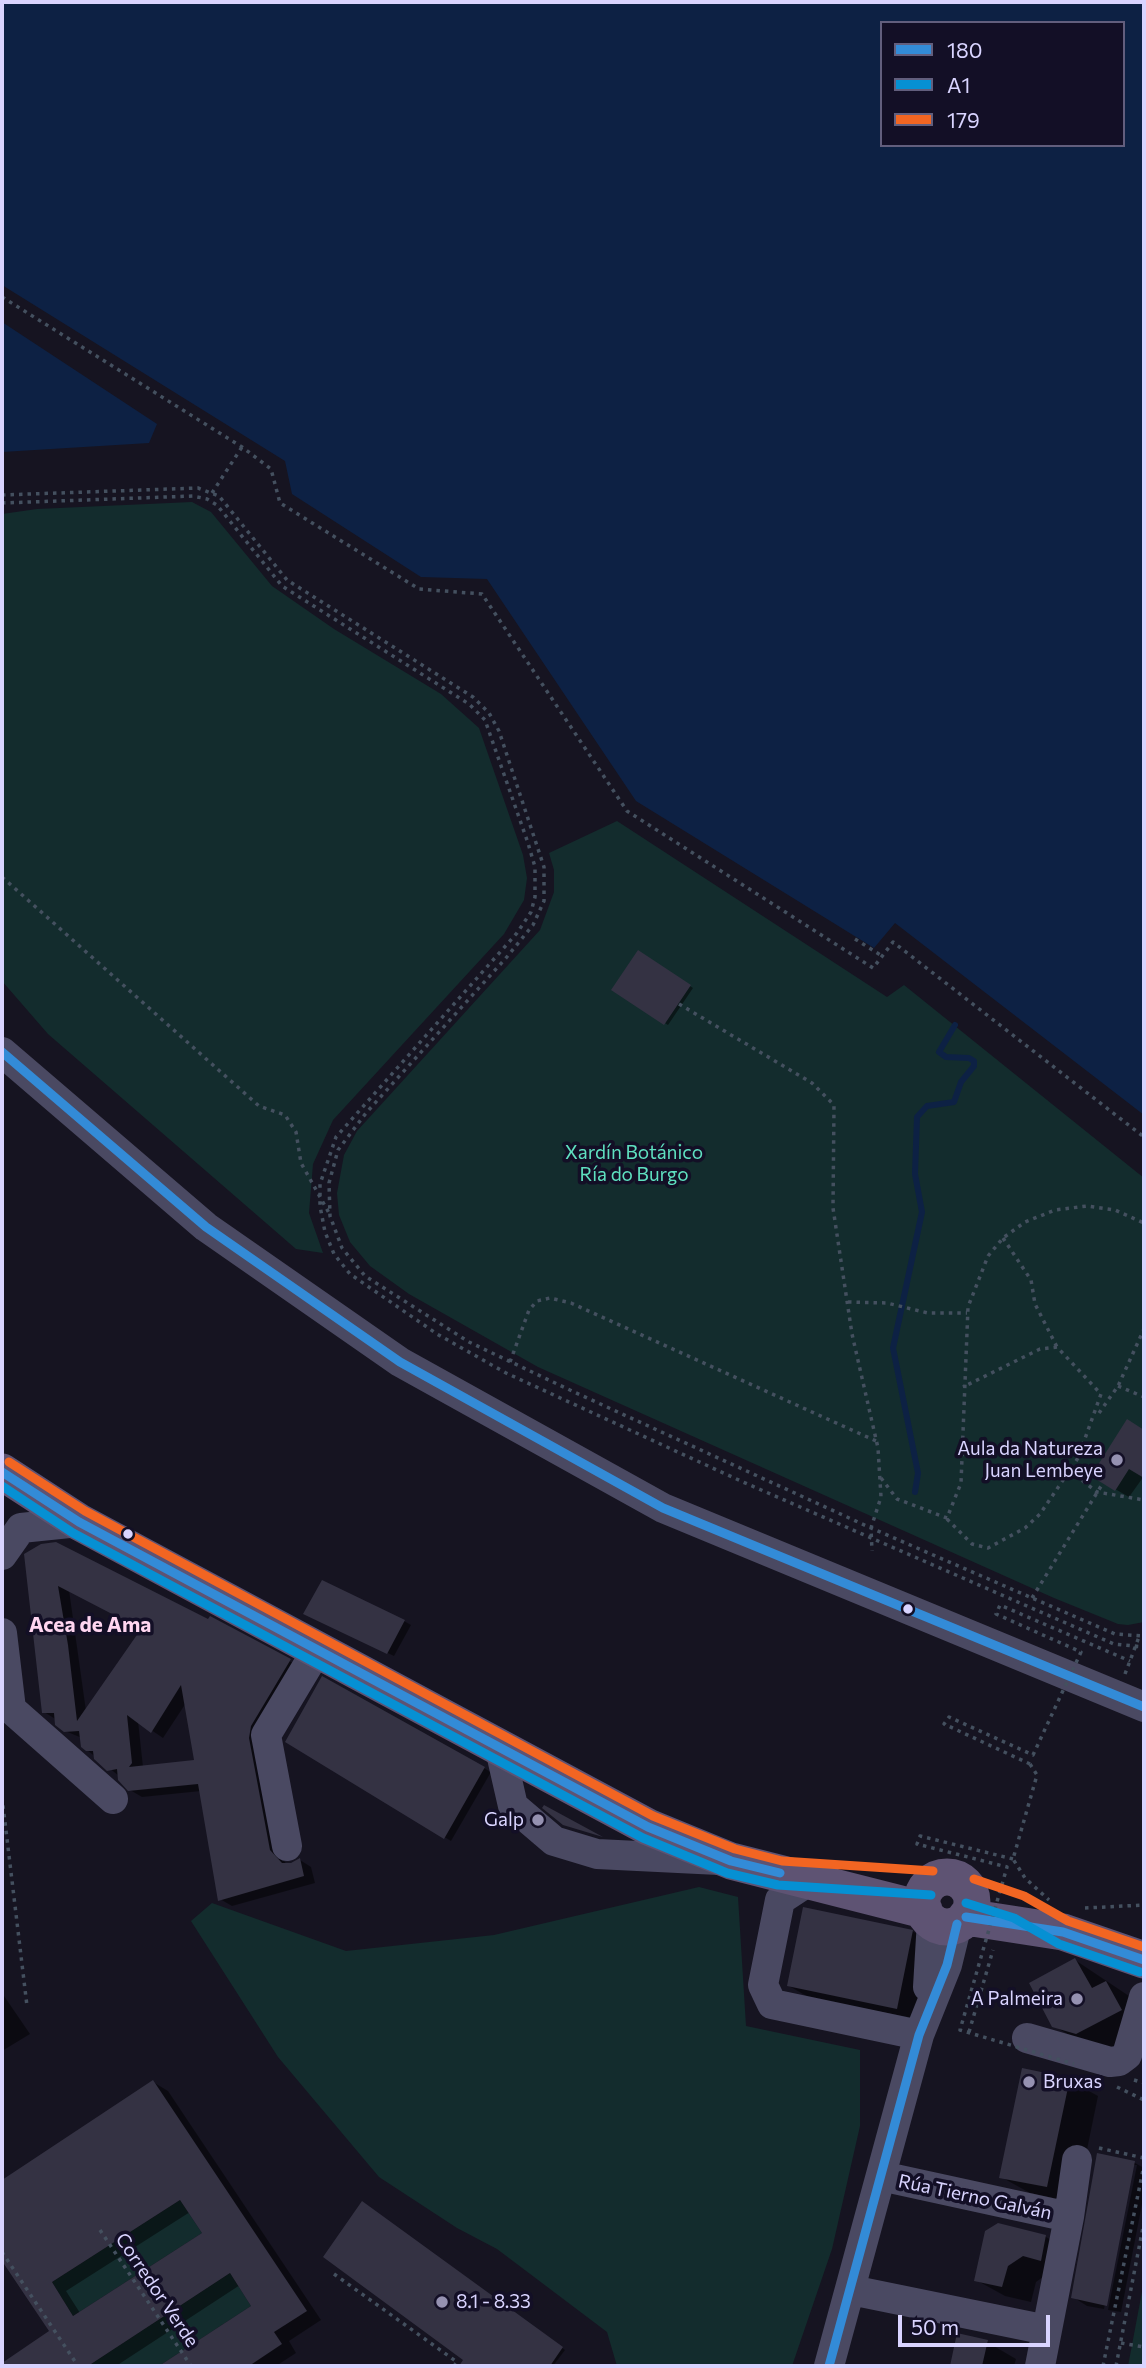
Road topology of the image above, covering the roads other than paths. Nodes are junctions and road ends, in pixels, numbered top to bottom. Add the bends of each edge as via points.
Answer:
1 (2, 1052) edge
2 (12, 1483) edge
3 (79, 1522) junction
4 (12, 1523) edge
5 (2, 1555) edge
6 (2, 1633) edge
7 (317, 1650) junction
8 (1144, 1707) edge
9 (500, 1749) junction
10 (113, 1800) dead end
11 (287, 1846) dead end
12 (731, 1861) junction
13 (794, 1877) junction
14 (947, 1908) junction
15 (1063, 1914) junction
16 (1144, 1945) edge
17 (1144, 1960) edge
18 (1144, 1997) edge
19 (923, 2025) junction
20 (1027, 2038) dead end
21 (1077, 2160) road end
22 (881, 2176) junction
23 (1069, 2217) junction
24 (851, 2290) junction
25 (1047, 2330) junction
26 (829, 2366) edge
27 (1040, 2366) edge

1 - 8 street via 206,1227 400,1362 663,1508
2 - 3 main road
2 - 4 street via 30,1513
3 - 4 street
3 - 7 main road
4 - 5 street
6 - 10 street via 11,1710
7 - 9 main road
7 - 11 street via 266,1735
9 - 12 main road via 580,1781 648,1827
9 - 12 street via 513,1806 554,1841 597,1854
12 - 13 main road
13 - 14 main road
13 - 19 street via 780,1900 763,1985 772,2004
14 - 15 main road
14 - 19 street
15 - 16 street
15 - 17 main road
18 - 20 street via 1127,2055 1119,2061
19 - 22 street
21 - 23 street, Rúa Tierno Galván
22 - 23 street, Rúa Tierno Galván
22 - 24 street
23 - 25 street, Rúa Tierno Galván
24 - 25 street
24 - 26 street
25 - 27 street, Rúa Tierno Galván

